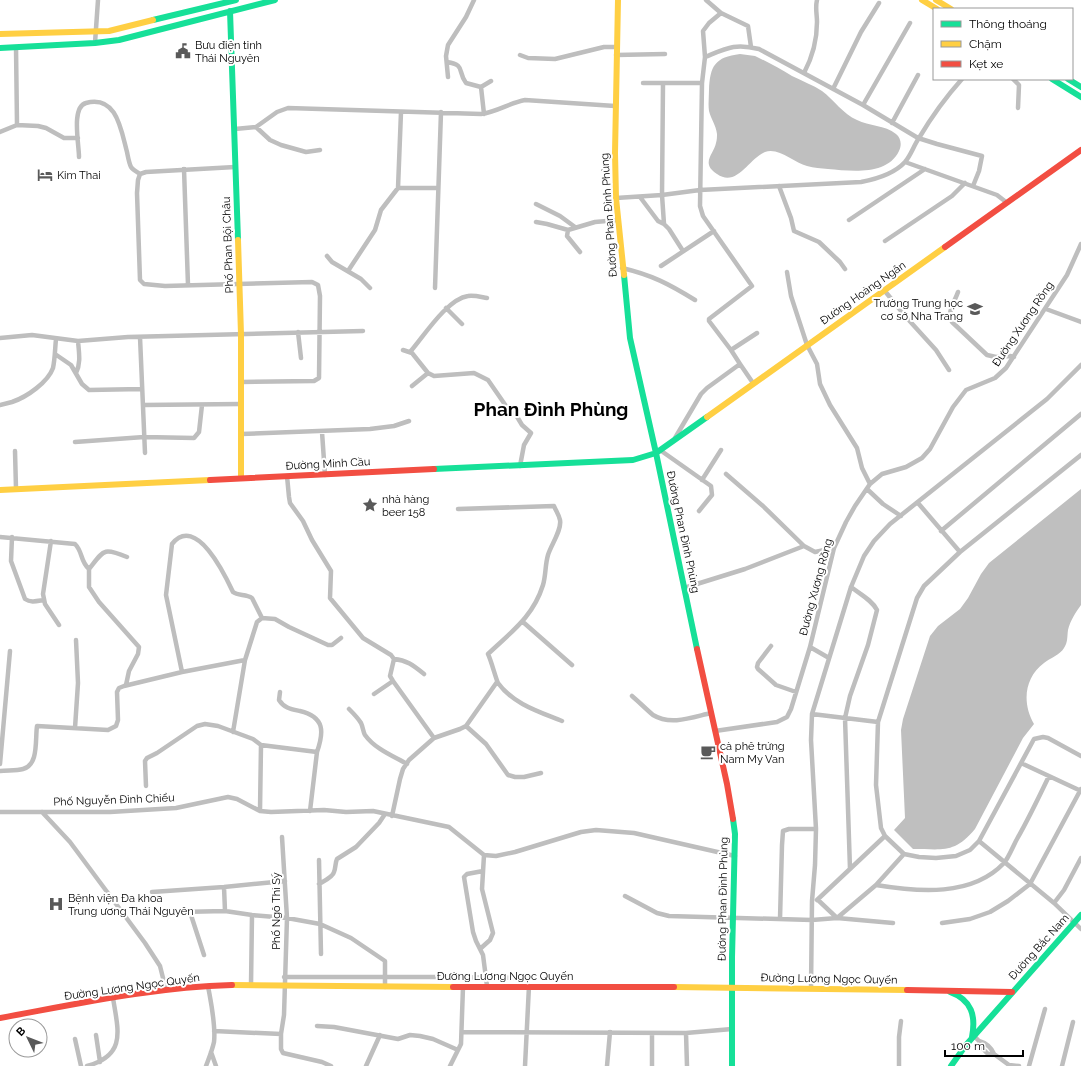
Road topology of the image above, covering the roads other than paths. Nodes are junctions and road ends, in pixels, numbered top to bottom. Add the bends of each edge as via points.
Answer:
1 (98, 0) edge
2 (236, 0) edge
3 (275, 0) edge
4 (474, 0) edge
5 (618, 0) edge
6 (706, 0) edge
7 (817, 0) edge
8 (922, 0) edge
9 (941, 1) edge
10 (879, 3) dead end
11 (935, 8) edge
12 (950, 8) edge
13 (230, 11) junction
14 (721, 13) junction
15 (910, 23) dead end
16 (95, 32) junction
17 (0, 34) edge
18 (95, 43) junction
19 (16, 47) junction
20 (616, 47) junction
21 (751, 47) junction
22 (0, 48) edge
23 (665, 54) dead end
24 (520, 55) dead end
25 (616, 55) junction
26 (705, 57) junction
27 (447, 62) junction
28 (804, 73) junction
29 (918, 76) dead end
30 (448, 77) dead end
31 (961, 80) edge
32 (1014, 80) edge
33 (1054, 80) edge
34 (1070, 80) edge
35 (491, 81) dead end
36 (643, 83) dead end
37 (663, 83) junction
38 (702, 83) junction
39 (481, 87) junction
40 (1081, 87) edge
41 (833, 89) junction
42 (1081, 97) edge
43 (863, 105) junction
44 (616, 106) junction
45 (1018, 108) dead end
46 (401, 112) junction
47 (441, 112) junction
48 (484, 114) junction
49 (892, 123) junction
50 (17, 125) junction
51 (256, 127) junction
52 (235, 129) junction
53 (0, 132) edge
54 (78, 138) junction
55 (918, 138) junction
56 (320, 150) dead end
57 (1081, 150) edge
58 (79, 157) dead end
59 (905, 162) junction
60 (235, 168) junction
61 (184, 169) junction
62 (925, 169) junction
63 (140, 174) junction
64 (965, 183) junction
65 (779, 186) junction
66 (973, 186) junction
67 (398, 188) junction
68 (438, 188) junction
69 (700, 190) junction
70 (662, 195) junction
71 (640, 196) junction
72 (616, 198) junction
73 (1006, 202) junction
74 (536, 204) dead end
75 (618, 220) junction
76 (848, 220) dead end
77 (536, 222) dead end
78 (664, 224) junction
79 (576, 227) junction
80 (568, 230) junction
81 (714, 231) junction
82 (885, 241) dead end
83 (1081, 244) edge
84 (683, 251) junction
85 (580, 252) dead end
86 (327, 256) dead end
87 (661, 266) dead end
88 (622, 268) junction
89 (845, 269) dead end
90 (348, 271) junction
91 (786, 272) dead end
92 (240, 285) junction
93 (188, 286) junction
94 (370, 288) dead end
95 (435, 288) dead end
96 (884, 290) junction
97 (958, 292) dead end
98 (487, 298) dead end
99 (695, 300) dead end
100 (446, 308) junction
101 (1046, 309) junction
102 (1081, 322) edge
103 (462, 324) dead end
104 (362, 331) dead end
105 (298, 332) junction
106 (319, 332) junction
107 (241, 334) junction
108 (756, 334) dead end
109 (140, 337) junction
110 (0, 338) edge
111 (56, 339) junction
112 (78, 341) junction
113 (807, 345) junction
114 (403, 350) dead end
115 (731, 350) junction
116 (410, 352) junction
117 (55, 354) junction
118 (1014, 357) junction
119 (300, 358) dead end
120 (740, 364) junction
121 (1081, 365) edge
122 (949, 370) dead end
123 (76, 373) junction
124 (428, 373) junction
125 (241, 382) junction
126 (753, 383) junction
127 (412, 386) dead end
128 (142, 389) junction
129 (241, 404) junction
130 (0, 405) edge
131 (143, 405) junction
132 (202, 405) junction
133 (1081, 414) edge
134 (409, 421) dead end
135 (322, 432) junction
136 (241, 434) junction
137 (144, 437) junction
138 (675, 438) junction
139 (75, 442) dead end
140 (721, 450) dead end
141 (15, 451) dead end
142 (658, 451) junction
143 (145, 453) dead end
144 (1081, 456) edge
145 (520, 466) junction
146 (325, 474) junction
147 (726, 474) dead end
148 (288, 476) junction
149 (241, 478) junction
150 (702, 480) junction
151 (870, 484) junction
152 (16, 489) junction
153 (867, 489) junction
154 (0, 490) edge
155 (918, 502) junction
156 (458, 509) dead end
157 (699, 511) dead end
158 (901, 516) junction
159 (941, 530) junction
160 (0, 537) edge
161 (12, 537) junction
162 (51, 541) junction
163 (804, 546) junction
164 (834, 548) junction
165 (960, 552) junction
166 (127, 557) dead end
167 (89, 569) junction
168 (851, 587) junction
169 (684, 588) junction
170 (44, 600) junction
171 (262, 618) junction
172 (523, 622) junction
173 (59, 625) dead end
174 (341, 638) dead end
175 (76, 640) dead end
176 (771, 646) dead end
177 (810, 647) junction
178 (10, 651) dead end
179 (829, 658) junction
180 (394, 659) junction
181 (245, 660) junction
182 (572, 665) dead end
183 (182, 672) junction
184 (424, 674) dead end
185 (393, 681) junction
186 (497, 682) junction
187 (126, 685) junction
188 (280, 692) dead end
189 (796, 692) junction
190 (374, 694) dead end
191 (632, 696) dead end
192 (349, 709) dead end
193 (711, 713) junction
194 (812, 714) junction
195 (845, 718) junction
196 (562, 721) dead end
197 (878, 722) junction
198 (466, 726) junction
199 (75, 728) junction
200 (233, 732) junction
201 (715, 732) junction
202 (434, 738) junction
203 (261, 745) junction
204 (317, 752) junction
205 (1081, 756) edge
206 (1021, 763) junction
207 (0, 764) edge
208 (407, 764) junction
209 (0, 771) edge
210 (541, 773) dead end
211 (1049, 776) junction
212 (146, 786) dead end
213 (1081, 791) edge
214 (260, 811) junction
215 (310, 811) junction
216 (0, 812) edge
217 (42, 812) junction
218 (386, 814) junction
219 (392, 816) junction
220 (816, 829) junction
221 (884, 836) junction
222 (282, 837) dead end
223 (979, 841) junction
224 (904, 854) junction
225 (484, 855) junction
226 (735, 856) junction
227 (1081, 858) edge
228 (319, 860) dead end
229 (1005, 862) junction
230 (850, 869) junction
231 (482, 871) junction
232 (285, 881) junction
233 (319, 884) junction
234 (1030, 884) junction
235 (876, 885) junction
236 (224, 887) junction
237 (152, 892) dead end
238 (625, 896) dead end
239 (818, 900) junction
240 (812, 901) junction
241 (1054, 903) junction
242 (225, 911) junction
243 (181, 912) dead end
244 (190, 912) junction
245 (252, 915) junction
246 (1081, 915) edge
247 (287, 918) junction
248 (733, 918) junction
249 (837, 918) junction
250 (780, 919) junction
251 (812, 920) junction
252 (892, 923) dead end
253 (942, 923) dead end
254 (1075, 923) junction
255 (320, 924) junction
256 (1081, 929) edge
257 (480, 949) junction
258 (321, 954) dead end
259 (204, 955) dead end
260 (284, 977) junction
261 (385, 978) junction
262 (486, 978) junction
263 (526, 978) dead end
264 (251, 985) junction
265 (208, 986) junction
266 (284, 986) junction
267 (487, 986) junction
268 (529, 986) junction
269 (463, 987) junction
270 (732, 987) junction
271 (385, 988) junction
272 (811, 989) junction
273 (166, 990) junction
274 (945, 990) junction
275 (1012, 992) junction
276 (113, 998) junction
277 (1046, 1009) dead end
278 (0, 1018) edge
279 (901, 1021) dead end
280 (1073, 1022) dead end
281 (318, 1026) dead end
282 (732, 1029) junction
283 (214, 1031) junction
284 (526, 1031) junction
285 (462, 1032) junction
286 (610, 1032) junction
287 (652, 1033) junction
288 (686, 1033) junction
289 (281, 1034) junction
290 (96, 1035) dead end
291 (380, 1035) junction
292 (977, 1038) junction
293 (75, 1039) dead end
294 (966, 1045) junction
295 (458, 1050) junction
296 (212, 1052) junction
297 (100, 1062) junction
298 (81, 1066) edge
299 (87, 1066) edge
300 (206, 1066) edge
301 (216, 1066) edge
302 (331, 1066) edge
303 (366, 1066) edge
304 (450, 1066) edge
305 (525, 1066) edge
306 (607, 1066) edge
307 (652, 1066) edge
308 (687, 1066) edge
309 (732, 1066) edge
310 (900, 1066) edge
311 (951, 1066) edge
312 (1019, 1066) edge
313 (1028, 1066) edge
314 (1062, 1066) edge

1 - 16 street
2 - 16 main road via 109,31
3 - 13 main road
4 - 27 street via 448,45
5 - 20 main road, Đường Phan Đình Phùng
6 - 14 street
7 - 28 street via 816,41
8 - 11 main road
9 - 12 main road
10 - 41 street via 861,32
13 - 18 main road via 119,40
13 - 52 main road, Phố Phan Bội Châu
14 - 21 street via 748,26
14 - 26 street via 703,31
15 - 43 street
16 - 17 main road
16 - 18 street
18 - 19 main road
19 - 22 main road
19 - 50 street
20 - 24 street via 604,47 555,59 528,58
20 - 25 main road, Đường Phan Đình Phùng
21 - 26 street via 734,46
21 - 28 street
23 - 25 street
25 - 44 main road, Đường Phan Đình Phùng
26 - 38 street
27 - 30 street
27 - 39 street via 459,65 466,83
28 - 41 street
29 - 49 street
31 - 55 street
32 - 45 street via 1019,85
33 - 42 main road
34 - 40 main road
35 - 39 street
36 - 37 street
37 - 38 street
37 - 70 street
38 - 69 street
39 - 48 street
41 - 43 street
43 - 49 street
44 - 48 street via 524,100
44 - 72 main road, Đường Phan Đình Phùng
46 - 47 street
46 - 51 street via 288,108 277,112
46 - 67 street
47 - 48 street
47 - 68 street
49 - 55 street
50 - 53 street
50 - 54 street via 46,128 64,138
51 - 52 street
51 - 56 street via 270,140 281,145 306,152
52 - 60 main road, Phố Phan Bội Châu
54 - 58 street
54 - 63 street via 77,117 82,104 106,104 114,112 130,166
55 - 59 street
55 - 66 street via 982,156
57 - 73 main road, Đường Hoàng Ngân
59 - 62 street
59 - 65 street via 877,179 862,182
60 - 61 street
60 - 92 main road, Phố Phan Bội Châu
61 - 63 street
61 - 93 street
62 - 64 street
62 - 76 street
63 - 93 street via 137,193 140,280 149,286
64 - 66 street
64 - 82 street via 952,196
65 - 69 street
65 - 89 street via 794,231 819,242
66 - 73 street via 997,195
67 - 68 street
67 - 90 street via 381,210 375,230
68 - 95 street
69 - 70 street
69 - 81 street via 701,212
70 - 71 street
70 - 78 street
71 - 72 street
71 - 78 street via 658,221
72 - 75 main road, Đường Phan Đình Phùng
73 - 96 main road, Đường Hoàng Ngân
74 - 79 street
75 - 79 street
75 - 88 main road, Đường Phan Đình Phùng
77 - 80 street
78 - 84 street
79 - 80 street
80 - 85 street via 567,236
81 - 84 street
81 - 115 street via 752,286 709,319
83 - 101 street, Đường Xương Rồng via 1067,276
84 - 87 street
86 - 90 street
88 - 99 street via 660,280
88 - 142 main road, Đường Phan Đình Phùng via 630,338
90 - 94 street
91 - 113 street
92 - 93 street
92 - 106 street via 312,282 316,284 319,288
92 - 107 main road, Phố Phan Bội Châu
96 - 113 main road, Đường Hoàng Ngân
96 - 122 street via 936,350
97 - 118 street via 949,317 952,322 987,355
98 - 100 street via 468,296
100 - 103 street
100 - 116 street
101 - 102 street
101 - 118 street, Đường Xương Rồng
104 - 106 street
105 - 106 street
105 - 107 street
105 - 119 street
106 - 125 street via 320,376 316,381
107 - 109 street
107 - 125 main road, Phố Phan Bội Châu
108 - 115 street
109 - 112 street
109 - 128 street
110 - 111 street via 32,335
111 - 112 street
111 - 117 street
112 - 123 street via 80,358
113 - 126 main road, Đường Hoàng Ngân
113 - 151 street via 815,358 818,378 826,398 857,448 862,468
114 - 116 street
115 - 120 street
116 - 124 street
117 - 123 street
117 - 130 street via 52,368 37,388 13,402
118 - 151 street, Đường Xương Rồng via 996,378 972,387 960,396 930,449 922,458 906,467 882,474
120 - 126 street
120 - 138 street via 701,394
121 - 155 street via 1047,398
123 - 128 street via 89,390
124 - 127 street
124 - 145 street via 438,377 474,373 488,380 506,406 513,410 522,425 531,433 524,445
125 - 129 main road, Phố Phan Bội Châu
126 - 138 main road, Đường Hoàng Ngân
128 - 131 street
129 - 132 street
129 - 136 main road, Phố Phan Bội Châu
131 - 132 street
131 - 137 street
132 - 137 street via 199,432 196,437
133 - 159 street
134 - 135 street via 394,426
135 - 136 street
135 - 146 street
136 - 149 main road, Phố Phan Bội Châu
137 - 139 street
137 - 143 street
138 - 142 main road, Đường Hoàng Ngân
140 - 150 street
141 - 152 street
142 - 145 main road, Đường Minh Cầu via 633,460
142 - 150 street
142 - 169 main road, Đường Phan Đình Phùng
144 - 165 street
145 - 146 main road, Đường Minh Cầu
146 - 148 main road, Đường Minh Cầu
147 - 163 street
148 - 149 main road, Đường Minh Cầu
148 - 180 street via 290,503 331,571 330,598 363,638
149 - 152 main road, Đường Minh Cầu
150 - 157 street via 711,486 712,495
151 - 153 street, Đường Xương Rồng
152 - 154 main road, Đường Minh Cầu
153 - 158 street
153 - 164 street, Đường Xương Rồng via 846,522
155 - 158 street
155 - 159 street
156 - 172 street via 554,506 560,529 548,555 544,584 537,601
158 - 168 street via 868,548
159 - 165 street
160 - 161 street
161 - 162 street
161 - 170 street via 11,560 25,598 29,602
162 - 167 street via 75,544 80,550 83,564
162 - 170 street
163 - 164 street via 815,552
163 - 169 street via 745,569
164 - 177 street, Đường Xương Rồng
165 - 197 street via 924,586 917,598
166 - 167 street via 114,552 102,552
167 - 187 street via 89,587 114,621 139,647
168 - 179 street
168 - 195 street via 877,610
169 - 193 main road, Đường Phan Đình Phùng
170 - 173 street
171 - 174 street via 275,619 328,645
171 - 181 street via 257,622
171 - 183 street via 250,596 233,592 209,550 200,541 186,536 176,540 172,544 166,595
172 - 182 street
172 - 186 street via 488,654
175 - 199 street via 78,683
176 - 189 street via 758,663 758,669 776,685
177 - 179 street
177 - 189 street, Đường Xương Rồng
178 - 207 street
179 - 194 street
180 - 184 street via 402,659
180 - 185 street via 390,676
181 - 183 street
181 - 200 street
183 - 187 street
185 - 190 street
185 - 202 street
186 - 196 street via 512,698 531,709
186 - 198 street
187 - 199 street via 117,692 116,726 108,730
188 - 204 street via 281,704 309,713 321,724
189 - 201 street, Đường Xương Rồng via 787,717 777,722
191 - 193 street via 653,715 669,721
192 - 208 street via 376,746
193 - 201 main road, Đường Phan Đình Phùng
194 - 195 street
194 - 220 street
195 - 197 street
195 - 230 street
197 - 221 street via 876,785
198 - 202 street
198 - 210 street via 486,744 508,775 524,777
199 - 209 street via 37,726 34,760 23,769
200 - 203 street via 253,739
200 - 212 street via 205,724 197,726 147,758
201 - 226 main road, Đường Phan Đình Phùng via 727,784 735,834
202 - 208 street
203 - 204 street
203 - 214 street
204 - 215 street
205 - 206 street via 1048,738 1039,737 1034,739
206 - 211 street
206 - 223 street
208 - 219 street via 400,779
211 - 213 street
211 - 229 street
213 - 234 street
214 - 215 street, Phố Nguyễn Đình Chiểu
214 - 217 street, Phố Nguyễn Đình Chiểu via 228,797 176,808 110,812
215 - 218 street, Phố Nguyễn Đình Chiểu via 373,811
216 - 217 street, Phố Nguyễn Đình Chiểu
217 - 273 street via 70,842 145,942 160,966
218 - 219 street, Phố Nguyễn Đình Chiểu
218 - 233 street via 356,847 337,859 333,875
219 - 225 street, Phố Nguyễn Đình Chiểu via 449,827
220 - 240 street
220 - 250 street via 789,828 783,831
221 - 224 street
221 - 230 street
222 - 232 street, Phố Ngô Thì Sỹ
223 - 224 street via 970,850 956,856 930,858
223 - 229 street
224 - 235 street
225 - 226 street via 496,856 515,852 580,832 596,830 634,833
225 - 231 street
226 - 248 main road, Đường Phan Đình Phùng
227 - 241 street
228 - 233 street
229 - 234 street
229 - 235 street via 992,873 971,884 949,889
230 - 239 street
231 - 257 street via 482,890 493,933 490,940
231 - 257 street via 464,877 473,932
232 - 236 street
232 - 247 street, Phố Ngô Thì Sỹ
233 - 255 street
234 - 241 street
234 - 253 street via 990,912 970,919
235 - 249 street
236 - 237 street
236 - 242 street
238 - 248 street via 657,913 669,916
239 - 240 street
239 - 249 street
240 - 251 street
241 - 254 street
242 - 244 street
242 - 245 street
243 - 244 street
244 - 259 street
245 - 247 street
245 - 264 street
246 - 254 main road, Đường Bắc Nam
247 - 255 street
247 - 260 street, Phố Ngô Thì Sỹ
248 - 250 street
248 - 270 main road, Đường Phan Đình Phùng
249 - 251 street
249 - 252 street
250 - 251 street
251 - 272 street
254 - 256 street
254 - 275 main road, Đường Bắc Nam
255 - 258 street
255 - 261 street via 352,938 383,960
257 - 262 street
260 - 261 street
260 - 266 street, Phố Ngô Thì Sỹ
261 - 262 street
261 - 271 street
262 - 263 street
262 - 267 street
264 - 265 main road, Đường Lương Ngọc Quyến
264 - 266 main road, Đường Lương Ngọc Quyến
265 - 273 main road, Đường Lương Ngọc Quyến
265 - 283 street
266 - 271 main road, Đường Lương Ngọc Quyến
266 - 289 street, Phố Ngô Thì Sỹ
267 - 268 main road, Đường Lương Ngọc Quyến
267 - 269 main road, Đường Lương Ngọc Quyến
268 - 270 main road, Đường Lương Ngọc Quyến
268 - 284 street
269 - 271 main road, Đường Lương Ngọc Quyến
269 - 285 street
270 - 272 main road, Đường Lương Ngọc Quyến
270 - 282 main road, Đường Phan Đình Phùng
272 - 274 main road, Đường Lương Ngọc Quyến
273 - 276 main road, Đường Lương Ngọc Quyến
274 - 275 main road, Đường Lương Ngọc Quyến
274 - 294 main road via 963,998 974,1015 972,1036
275 - 292 main road, Đường Bắc Nam
276 - 278 main road, Đường Lương Ngọc Quyến
276 - 297 street via 118,1028 117,1042 108,1057
277 - 313 street
279 - 310 street
280 - 314 street
281 - 291 street
282 - 288 street
282 - 309 main road, Đường Phan Đình Phùng
283 - 289 street
283 - 296 street
284 - 285 street
284 - 286 street
284 - 305 street
285 - 295 street
286 - 287 street
286 - 306 street
287 - 288 street
287 - 307 street
288 - 308 street
289 - 302 street, Phố Ngô Thì Sỹ via 283,1053
290 - 297 street
291 - 295 street via 398,1039 410,1035 420,1036
291 - 303 street
292 - 294 main road, Đường Bắc Nam
292 - 312 street via 1009,1065
293 - 298 street
294 - 311 main road
295 - 304 street
296 - 300 street
296 - 301 street
297 - 299 street

